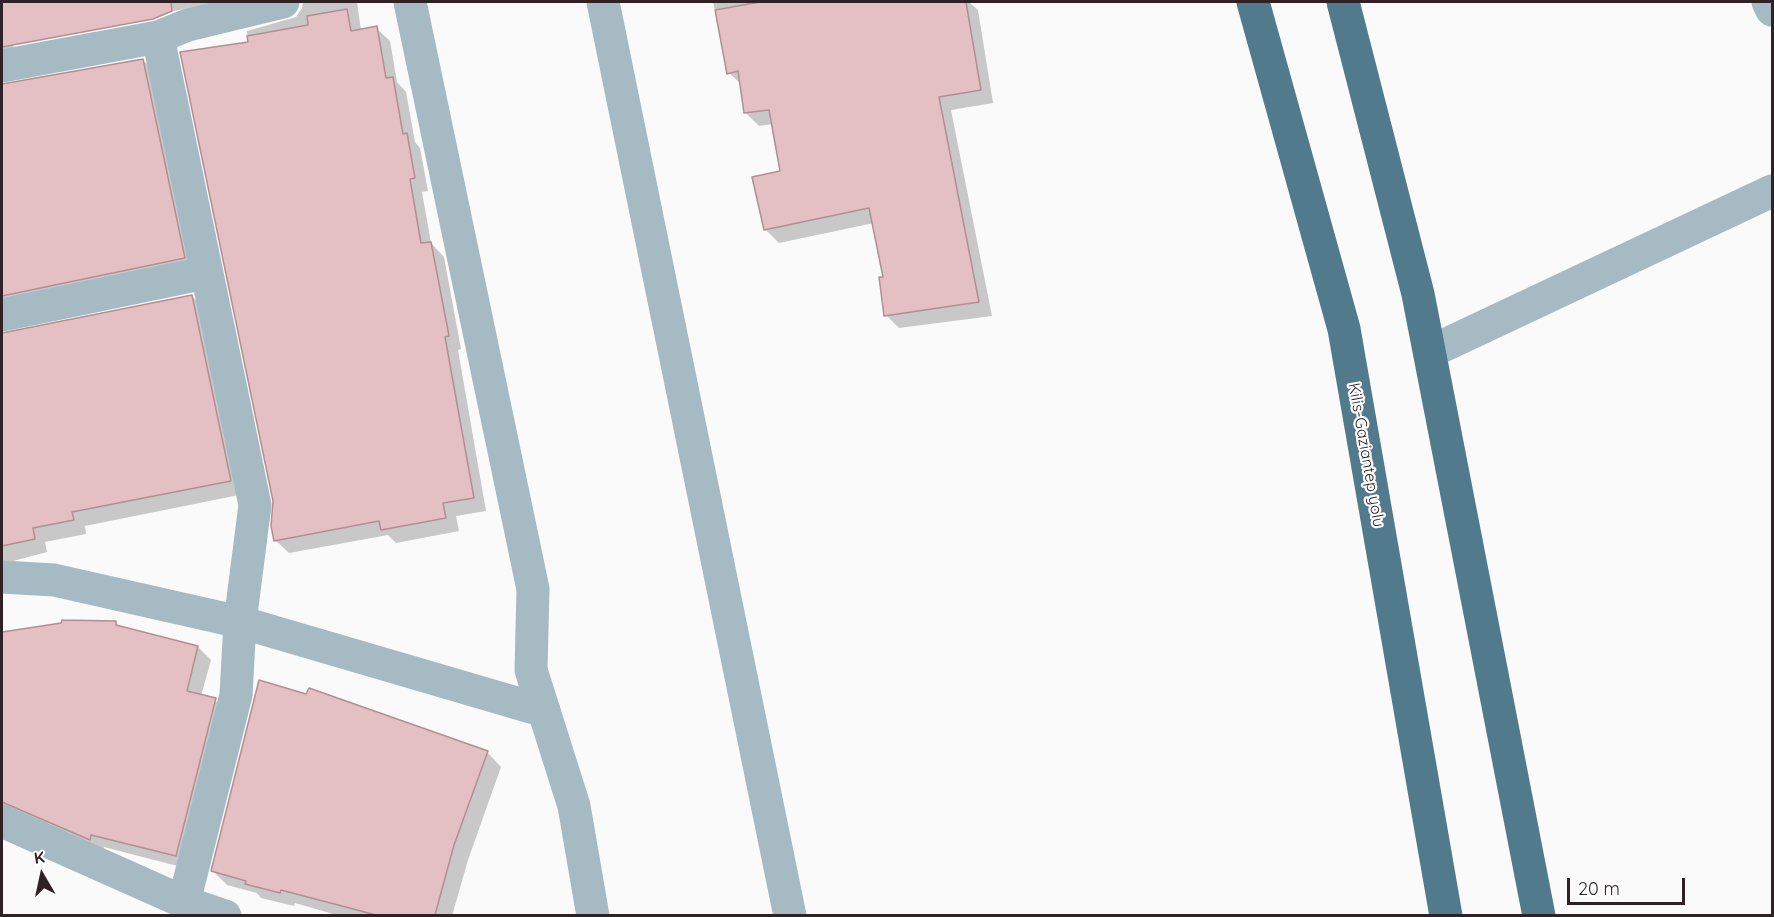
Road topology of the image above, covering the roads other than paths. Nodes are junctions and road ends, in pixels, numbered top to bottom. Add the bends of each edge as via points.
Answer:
1 (284, 2) edge
2 (410, 2) edge
3 (603, 2) edge
4 (1253, 2) edge
5 (1343, 2) edge
6 (1768, 2) edge
7 (1773, 10) edge
8 (186, 13) edge
9 (158, 37) junction
10 (2, 66) edge
11 (1773, 191) edge
12 (205, 273) junction
13 (2, 315) edge
14 (1430, 352) junction
15 (2, 577) edge
16 (240, 622) junction
17 (544, 711) junction
18 (2, 821) edge
19 (184, 902) junction
20 (225, 915) edge
21 (593, 915) edge
22 (790, 915) edge
23 (1446, 915) edge
24 (1539, 915) edge

1 - 8 street
2 - 17 street via 533,589 531,670
3 - 22 street
4 - 23 highway, Kilis-Gaziantep yolu via 1344,328
5 - 14 highway
6 - 7 street
8 - 9 street
9 - 10 street
9 - 12 street
11 - 14 street
12 - 13 street
12 - 16 street via 255,505
14 - 24 highway
15 - 16 street via 54,579
16 - 17 street
16 - 19 street via 236,695
17 - 21 street via 574,806
18 - 19 street
19 - 20 street

